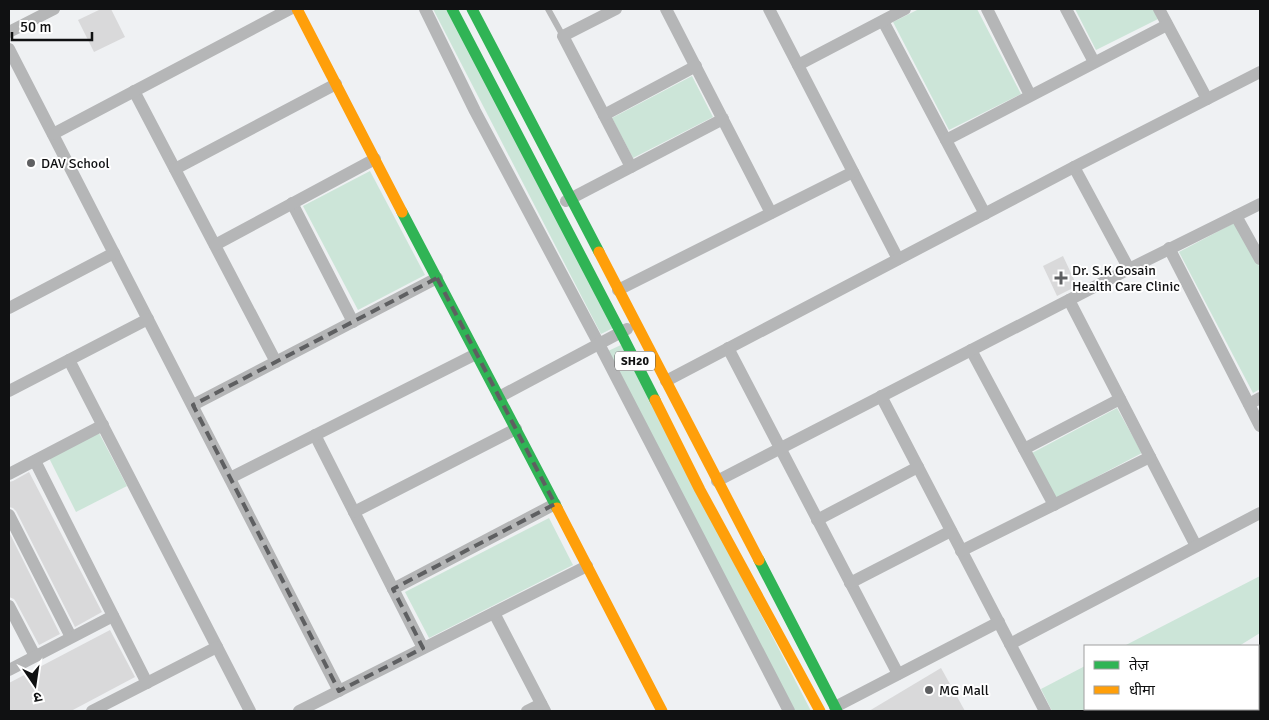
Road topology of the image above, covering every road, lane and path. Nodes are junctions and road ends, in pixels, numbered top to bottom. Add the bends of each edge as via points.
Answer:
1 (54, 9) edge
2 (290, 9) edge
3 (297, 9) edge
4 (425, 9) edge
5 (452, 9) edge
6 (472, 9) edge
7 (548, 9) edge
8 (616, 9) edge
9 (666, 9) edge
10 (768, 9) edge
11 (905, 9) edge
12 (986, 9) edge
13 (1066, 9) edge
14 (1159, 9) edge
15 (882, 21) junction
16 (1167, 25) junction
17 (9, 32) edge
18 (563, 36) junction
19 (9, 48) edge
20 (1094, 62) junction
21 (798, 65) junction
22 (696, 66) junction
23 (1260, 72) edge
24 (336, 84) junction
25 (134, 91) junction
26 (1030, 95) junction
27 (1207, 98) junction
28 (604, 116) junction
29 (723, 119) junction
30 (53, 134) junction
31 (946, 140) junction
32 (375, 159) junction
33 (631, 167) junction
34 (1074, 167) junction
35 (175, 169) junction
36 (853, 172) junction
37 (571, 198) junction
38 (292, 203) junction
39 (1260, 204) edge
40 (555, 207) junction
41 (771, 213) junction
42 (985, 214) junction
43 (1236, 216) junction
44 (215, 245) junction
45 (1169, 248) junction
46 (114, 253) junction
47 (898, 259) junction
48 (1260, 259) edge
49 (1129, 269) junction
50 (437, 278) junction
51 (618, 290) junction
52 (1069, 300) junction
53 (9, 308) edge
54 (148, 319) junction
55 (353, 322) junction
56 (636, 324) junction
57 (621, 333) junction
58 (599, 344) junction
59 (728, 348) junction
60 (971, 350) junction
61 (476, 354) junction
62 (70, 360) junction
63 (276, 362) junction
64 (666, 381) junction
65 (9, 391) edge
66 (880, 396) junction
67 (499, 397) junction
68 (1120, 399) junction
69 (1254, 401) edge
70 (193, 405) junction
71 (103, 425) junction
72 (1260, 426) edge
73 (516, 430) junction
74 (315, 435) junction
75 (780, 448) junction
76 (1024, 449) junction
77 (1150, 456) junction
78 (35, 460) junction
79 (918, 467) junction
80 (9, 474) edge
81 (230, 478) junction
82 (717, 481) junction
83 (555, 504) junction
84 (1054, 504) junction
85 (354, 512) junction
86 (1260, 513) edge
87 (9, 515) edge
88 (817, 520) junction
89 (951, 531) junction
90 (1196, 546) junction
91 (961, 550) junction
92 (587, 566) junction
93 (850, 583) junction
94 (393, 589) junction
95 (9, 606) edge
96 (494, 613) junction
97 (113, 616) junction
98 (999, 622) junction
99 (71, 637) junction
100 (1010, 644) junction
101 (217, 646) junction
102 (423, 648) junction
103 (35, 656) junction
104 (9, 670) edge
105 (898, 674) junction
106 (147, 683) junction
107 (339, 691) junction
108 (543, 708) edge
109 (836, 709) edge
110 (92, 711) edge
111 (250, 711) edge
112 (299, 711) edge
113 (527, 711) edge
114 (662, 711) edge
115 (789, 711) edge
116 (820, 711) edge
117 (1045, 711) edge

1 - 17 street
2 - 25 street
3 - 24 main road
4 - 58 street
5 - 40 main road, SH20
6 - 37 main road, SH20
7 - 18 lane
8 - 18 street
9 - 22 street
10 - 21 street
11 - 15 street
12 - 26 street
13 - 20 street
14 - 16 street
15 - 21 street
15 - 31 street
16 - 20 street
16 - 27 street
18 - 28 street
19 - 30 street
20 - 26 street
21 - 36 street
22 - 28 street
22 - 29 street
23 - 27 street
24 - 32 main road
24 - 35 street
25 - 30 street
25 - 35 street
26 - 31 street
27 - 34 street
28 - 33 street
29 - 33 street
29 - 41 street
30 - 46 street
31 - 42 street
32 - 38 street
32 - 50 main road
33 - 37 street
34 - 42 street
34 - 49 street
35 - 44 street
36 - 41 street
36 - 47 street
37 - 40 street
37 - 51 main road, SH20
38 - 44 street
38 - 55 street
39 - 43 street
40 - 57 main road, SH20
41 - 51 street
42 - 47 street
43 - 45 street
43 - 48 street
44 - 63 street
45 - 49 street
45 - 69 street
46 - 53 street
46 - 54 street
47 - 59 street
49 - 52 street
50 - 55 street
50 - 61 main road
51 - 56 main road, SH20
52 - 60 street
52 - 68 street
54 - 62 street
54 - 70 street
55 - 63 street
56 - 57 street
56 - 64 main road, SH20
57 - 58 street
57 - 116 main road, SH20 via 700,490
58 - 67 street
58 - 115 street
59 - 64 street
59 - 75 street
60 - 66 street
60 - 76 street
61 - 67 main road
61 - 74 street
62 - 65 street
62 - 71 street
63 - 70 street
64 - 82 main road, SH20
66 - 75 street
66 - 79 street
67 - 73 main road
68 - 76 street
68 - 77 street
69 - 72 street
70 - 81 street
71 - 78 street
71 - 101 street
73 - 83 main road
73 - 85 street
74 - 81 street
74 - 85 street
75 - 82 street
75 - 88 street
76 - 84 street
77 - 84 street
77 - 90 street
78 - 80 street
78 - 97 street
79 - 88 street
79 - 89 street
81 - 107 street
82 - 109 main road, SH20
83 - 92 main road
83 - 94 street
84 - 91 street
85 - 94 street
86 - 90 street
87 - 99 street
88 - 93 street
89 - 91 street
89 - 93 street
90 - 100 street
91 - 98 street
92 - 96 street
92 - 114 main road
93 - 105 street
94 - 102 street
95 - 103 street
96 - 102 street
96 - 108 street
97 - 99 street
97 - 106 street
98 - 100 street
98 - 105 street
99 - 103 street
100 - 117 street
101 - 106 street
101 - 111 street
102 - 107 street
103 - 104 street
105 - 109 street
106 - 110 street
107 - 112 street
108 - 113 street

